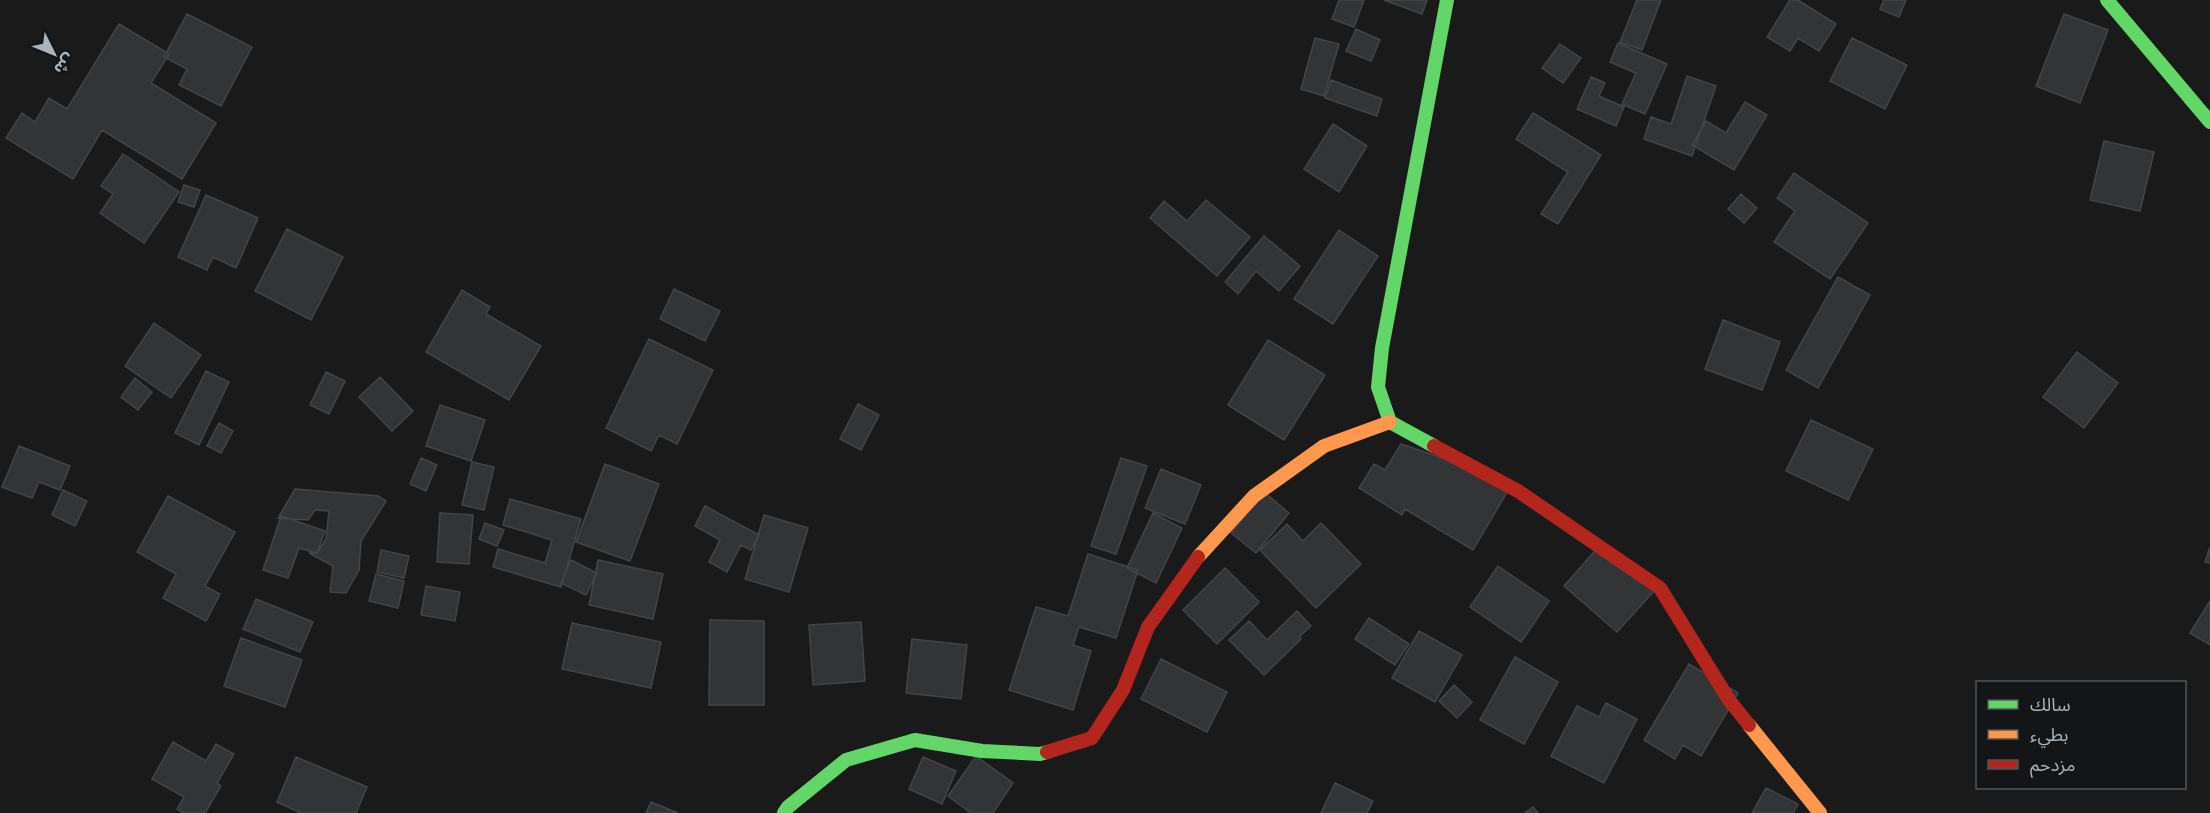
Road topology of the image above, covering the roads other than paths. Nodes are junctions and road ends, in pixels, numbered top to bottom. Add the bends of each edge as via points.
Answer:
1 (1447, 0) edge
2 (2107, 0) edge
3 (2210, 122) edge
4 (1390, 422) junction
5 (784, 813) edge
6 (1820, 813) edge

1 - 4 street via 1382,348 1378,387
2 - 3 street
4 - 5 street via 1324,446 1254,496 1203,550 1148,627 1123,690 1092,738 1040,754 982,751 915,740 846,760
4 - 6 street via 1518,491 1660,588 1729,700

